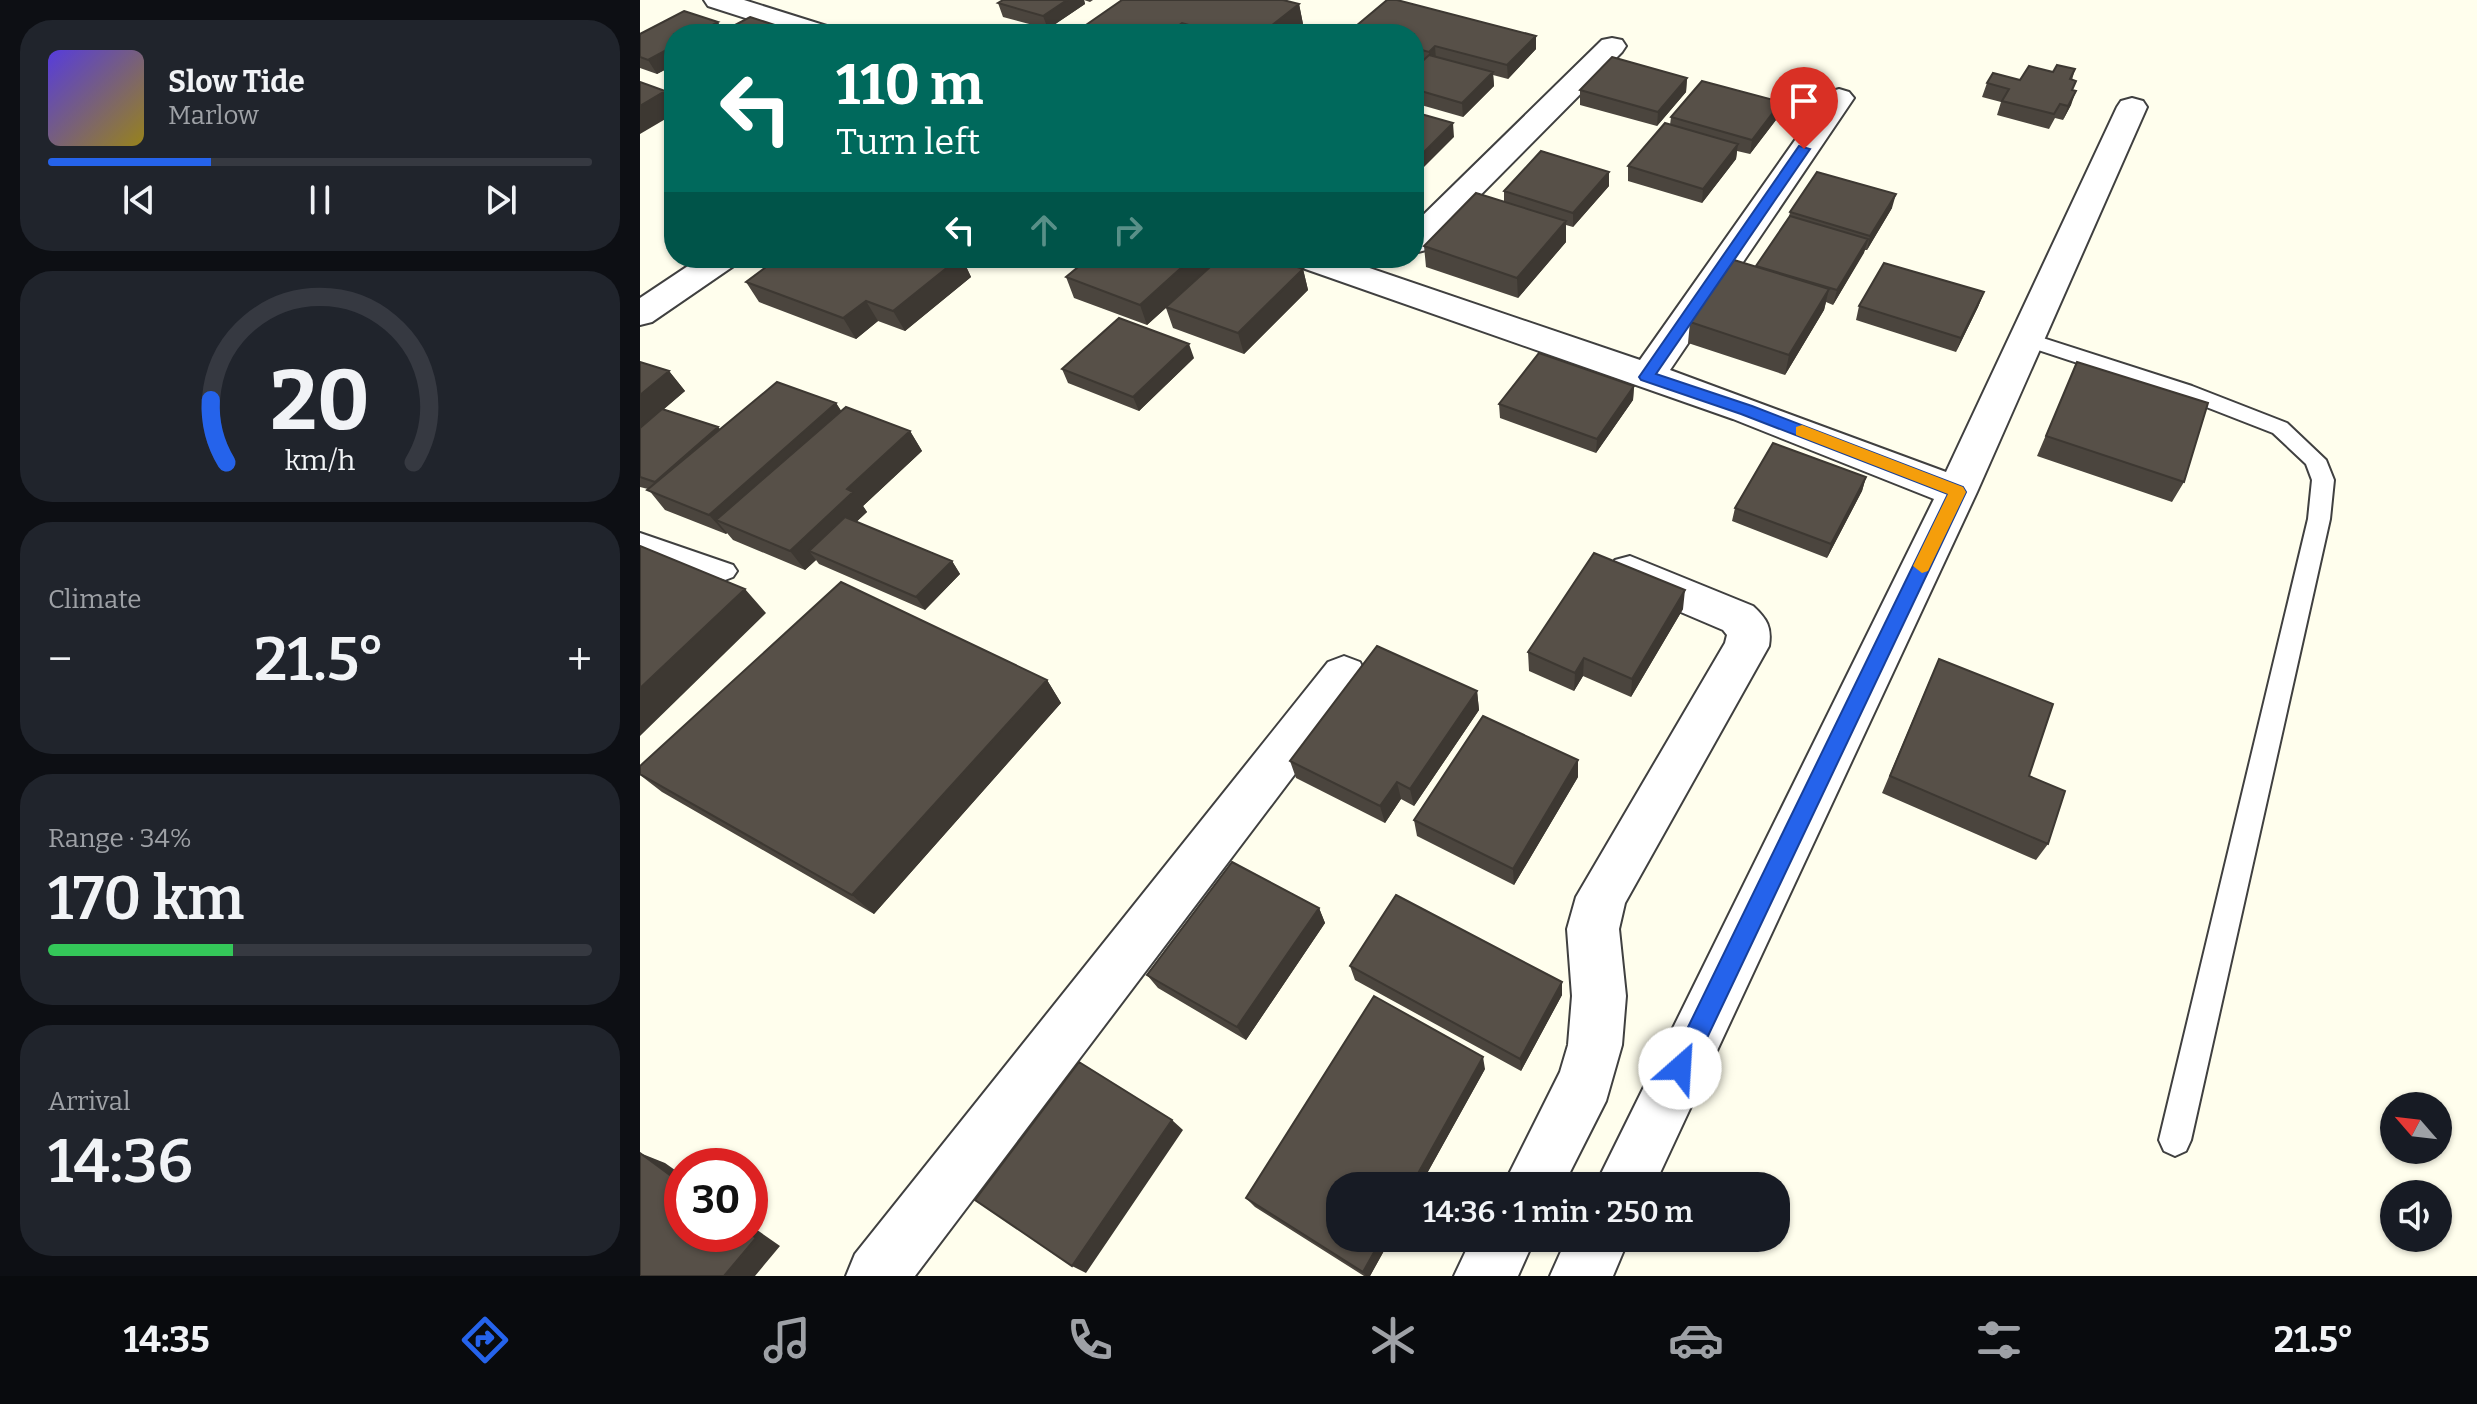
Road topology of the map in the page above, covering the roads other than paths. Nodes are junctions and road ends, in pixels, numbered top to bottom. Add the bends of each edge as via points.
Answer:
1 (717, 0) edge
2 (792, 24) edge
3 (1612, 46) dead end
4 (1839, 98) dead end
5 (2132, 107) dead end
6 (1424, 233) edge
7 (708, 268) edge
8 (1386, 270) edge
9 (640, 314) edge
10 (2027, 339) junction
11 (1647, 377) junction
12 (1957, 492) junction
13 (640, 542) edge
14 (1610, 563) edge
15 (725, 571) dead end
16 (1344, 675) dead end
17 (2175, 1140) dead end
18 (1539, 1172) edge
19 (1631, 1172) edge
20 (1498, 1252) edge
21 (1592, 1252) edge
22 (877, 1276) edge
23 (1485, 1276) edge
24 (1581, 1276) edge

1 - 2 street
3 - 6 street
4 - 11 street
5 - 10 street
7 - 9 street
8 - 11 street
10 - 12 street
10 - 17 lane via 2280,428 2315,460 2323,480 2319,519
11 - 12 street
12 - 19 street
13 - 15 lane
14 - 18 street via 1738,618 1750,630 1747,646 1601,897 1593,929 1599,996 1595,1045 1586,1081
16 - 22 street
20 - 23 street
21 - 24 street

